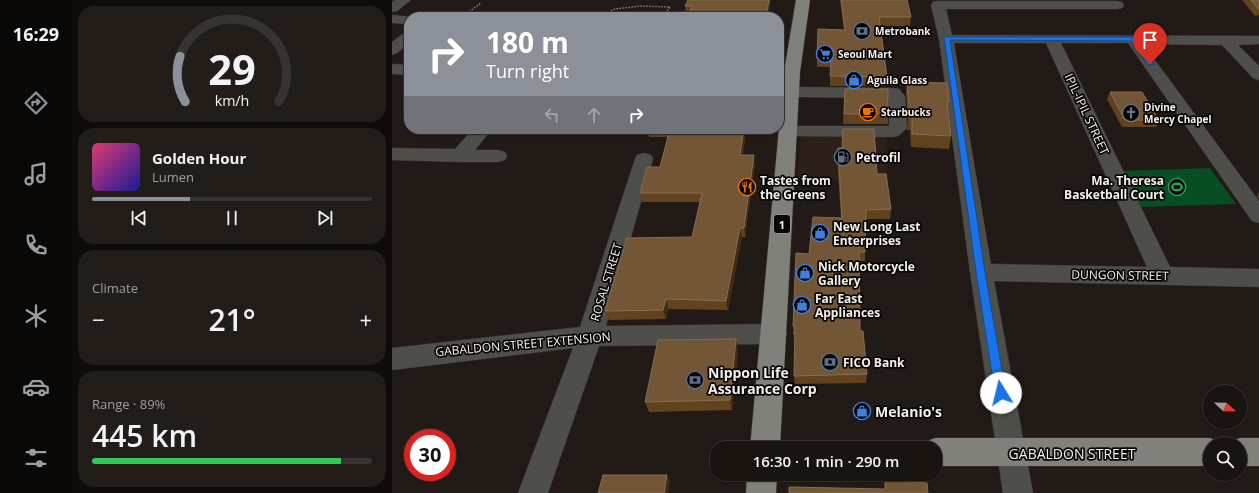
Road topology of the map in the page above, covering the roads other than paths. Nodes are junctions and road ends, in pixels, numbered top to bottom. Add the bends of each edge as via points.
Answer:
1 (404, 0) edge
2 (803, 0) edge
3 (1117, 5) dead end
4 (392, 8) edge
5 (392, 19) edge
6 (404, 20) edge
7 (946, 39) junction
8 (1051, 39) junction
9 (1132, 39) junction
10 (404, 40) edge
11 (1259, 40) edge
12 (1226, 41) junction
13 (392, 50) edge
14 (392, 69) edge
15 (404, 70) edge
16 (1259, 75) edge
17 (788, 79) edge
18 (788, 131) junction
19 (479, 134) edge
20 (392, 154) edge
21 (459, 156) junction
22 (498, 156) dead end
23 (644, 160) dead end
24 (1259, 216) edge
25 (980, 272) junction
26 (1163, 276) junction
27 (1259, 278) edge
28 (774, 334) junction
29 (590, 336) junction
30 (392, 359) edge
31 (765, 441) edge
32 (942, 452) edge
33 (1203, 452) edge
34 (1247, 452) edge
35 (1259, 452) edge
36 (1011, 453) junction
37 (762, 481) edge
38 (533, 493) edge
39 (761, 493) edge
40 (1018, 493) edge

1 - 4 street
2 - 17 main road, 1
3 - 7 street via 938,5
5 - 6 street
7 - 8 street
7 - 25 street
8 - 9 street
8 - 26 street, IPIL-IPIL STREET
9 - 12 street
9 - 24 street
10 - 13 street
11 - 12 street
12 - 16 street
14 - 15 street
17 - 18 main road, 1
17 - 18 street via 893,93 897,96 898,128 892,132
18 - 28 main road, 1
19 - 21 street
20 - 21 street
21 - 22 street
23 - 29 street, ROSAL STREET
25 - 26 street, DUNGON STREET
25 - 36 street
26 - 27 street, DUNGON STREET
28 - 29 street, GABALDON STREET EXTENSION
28 - 31 main road, 1
29 - 30 street, GABALDON STREET EXTENSION
29 - 38 street, ROSAL STREET
32 - 36 main road, GABALDON STREET
33 - 36 main road, GABALDON STREET
34 - 35 main road
36 - 40 street
37 - 39 main road

